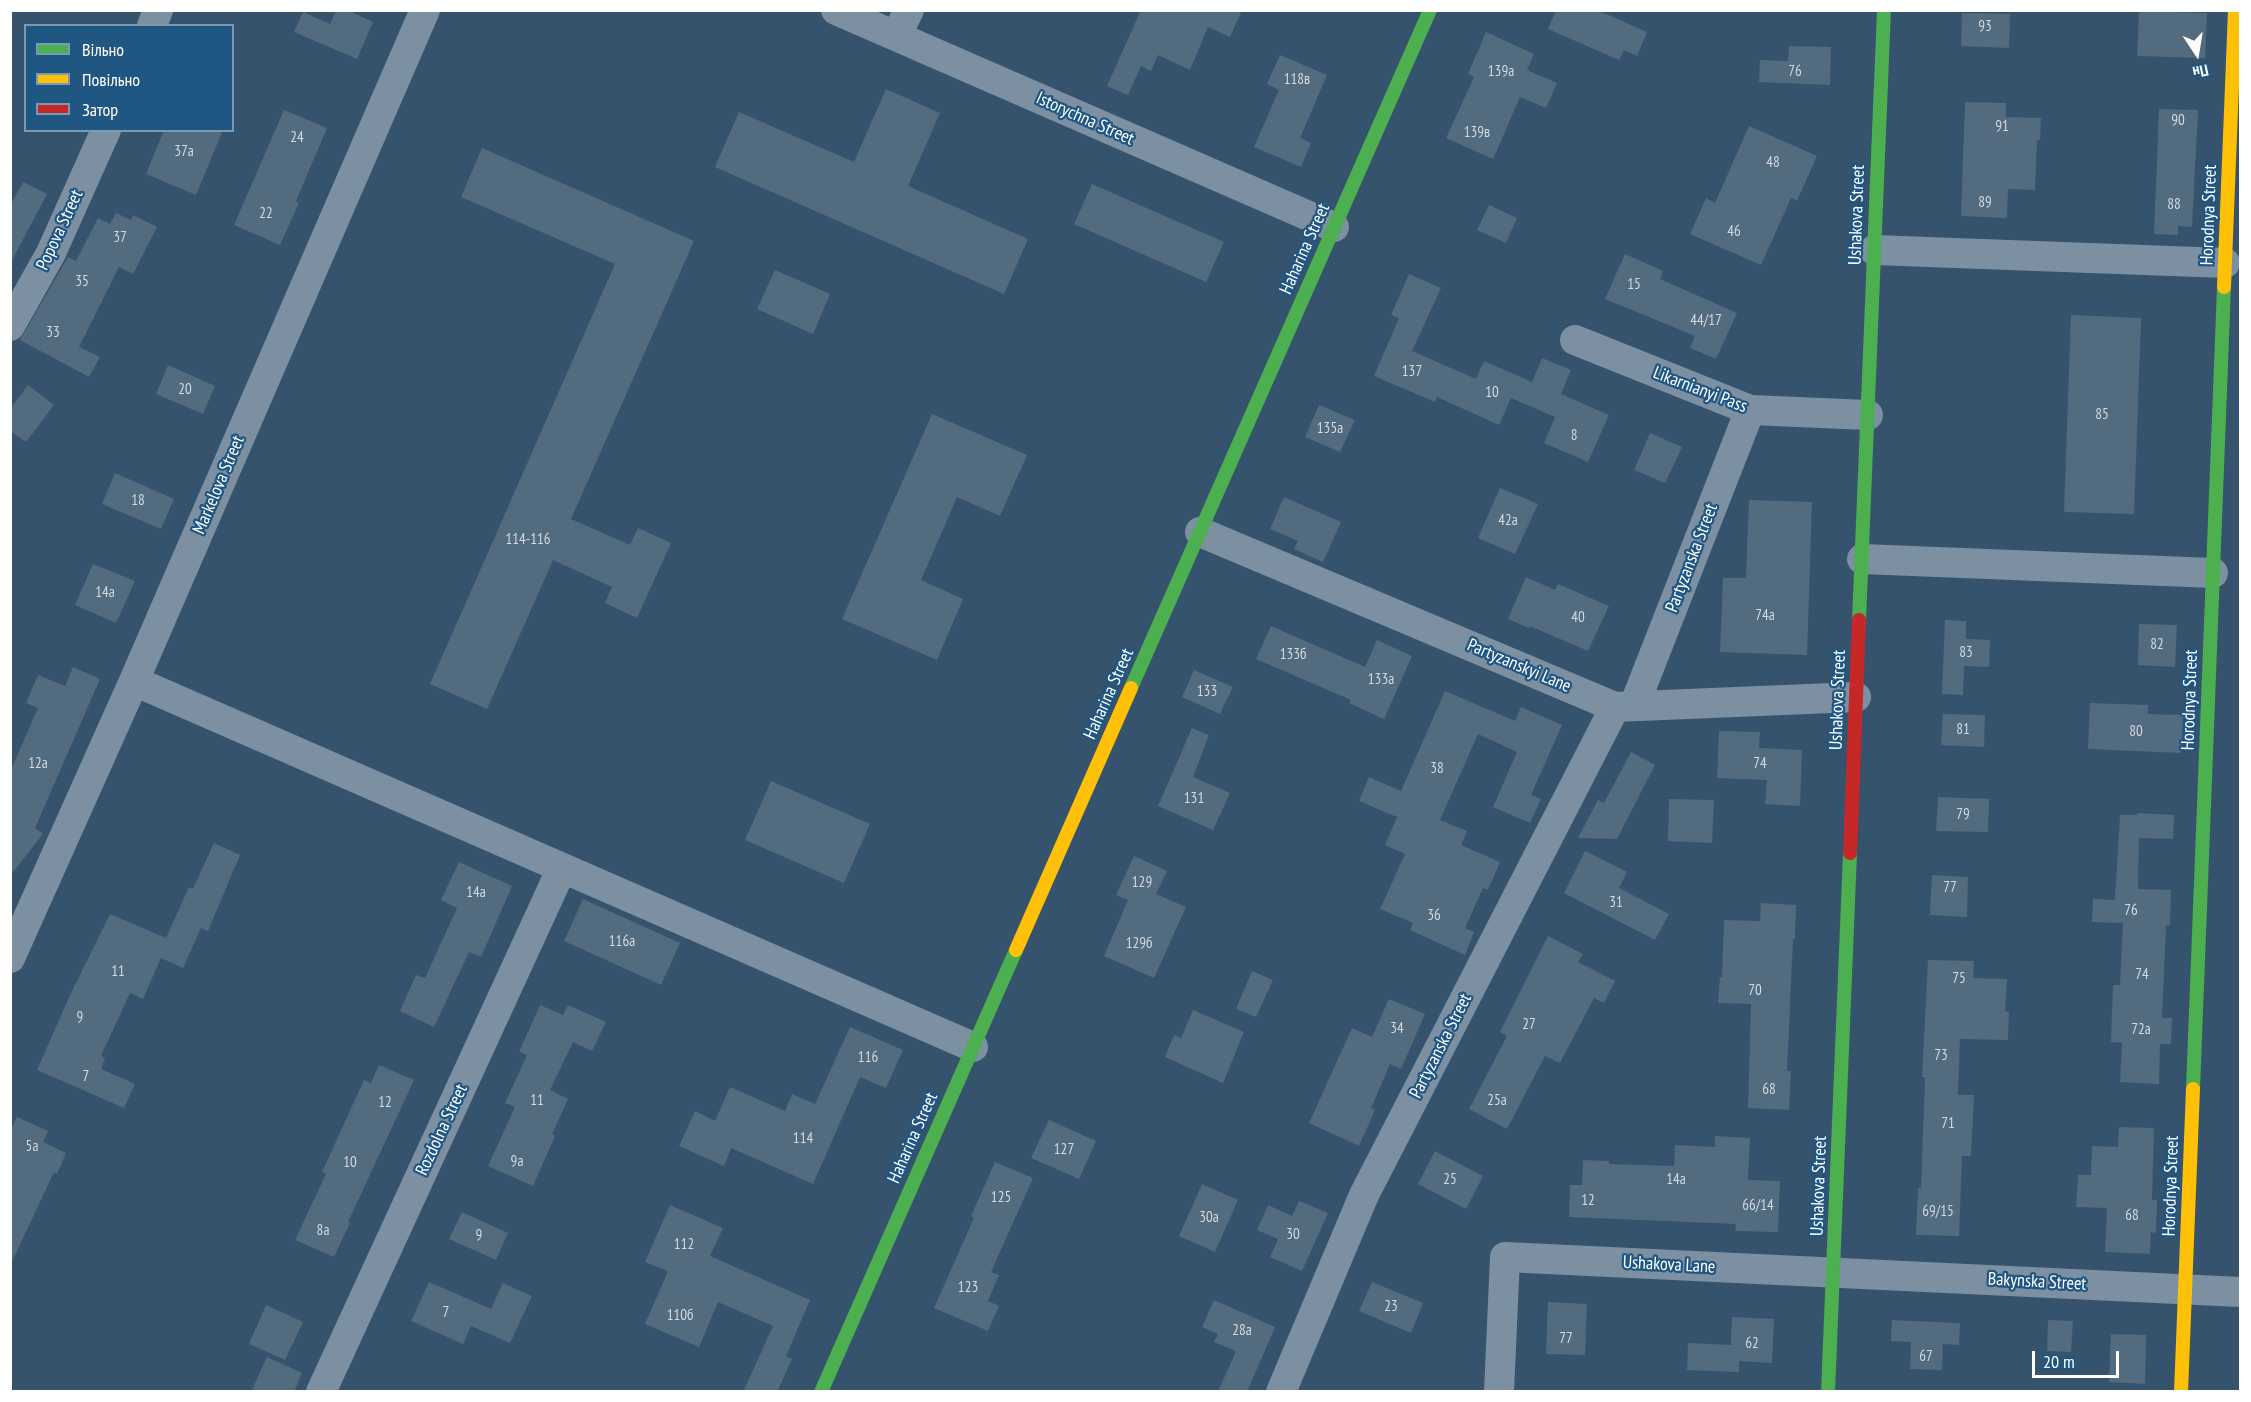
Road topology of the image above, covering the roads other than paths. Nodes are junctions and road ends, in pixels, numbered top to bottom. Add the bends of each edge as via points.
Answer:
1 (425, 10) edge
2 (836, 10) edge
3 (1430, 10) edge
4 (1884, 10) edge
5 (2235, 10) edge
6 (902, 23) edge
7 (104, 132) edge
8 (1334, 227) junction
9 (1874, 250) junction
10 (2225, 263) junction
11 (10, 327) edge
12 (1575, 340) dead end
13 (1750, 410) junction
14 (1868, 415) junction
15 (2230, 424) edge
16 (1200, 532) junction
17 (1862, 559) junction
18 (2213, 573) junction
19 (134, 681) junction
20 (1856, 697) junction
21 (1624, 706) junction
22 (562, 868) junction
23 (10, 958) edge
24 (973, 1047) junction
25 (1833, 1273) junction
26 (2186, 1289) junction
27 (2241, 1292) edge
28 (321, 1392) edge
29 (821, 1392) edge
30 (1281, 1392) edge
31 (1499, 1392) edge
32 (1828, 1392) edge
33 (2181, 1392) edge

1 - 19 street, Markelova Street
2 - 6 street, Istorychna Street
3 - 8 street, Haharina Street
4 - 9 street, Ushakova Street
5 - 10 street, Horodnya Street
6 - 8 street, Istorychna Street
7 - 11 street, Popova Street via 51,253
8 - 16 street, Haharina Street
9 - 10 street
9 - 14 street, Ushakova Street
10 - 15 street, Horodnya Street
12 - 13 street, Likarnianyi Pass
13 - 14 street, Likarnianyi Pass
13 - 21 street, Partyzanska Street
14 - 17 street, Ushakova Street
15 - 18 street, Horodnya Street
16 - 21 street, Partyzanskyi Lane
16 - 24 street, Haharina Street
17 - 18 street
17 - 20 street, Ushakova Street
18 - 26 street, Horodnya Street
19 - 22 street
19 - 23 street, Markelova Street
20 - 21 street, Partyzanskyi Lane
20 - 25 street, Ushakova Street
21 - 30 street, Partyzanska Street via 1364,1195
22 - 24 street
22 - 28 street, Rozdolna Street
24 - 29 street, Haharina Street
25 - 26 street, Bakynska Street
25 - 31 street, Ushakova Lane via 1504,1257
25 - 32 street, Ushakova Street
26 - 27 street, Bakynska Street
26 - 33 street, Horodnya Street

